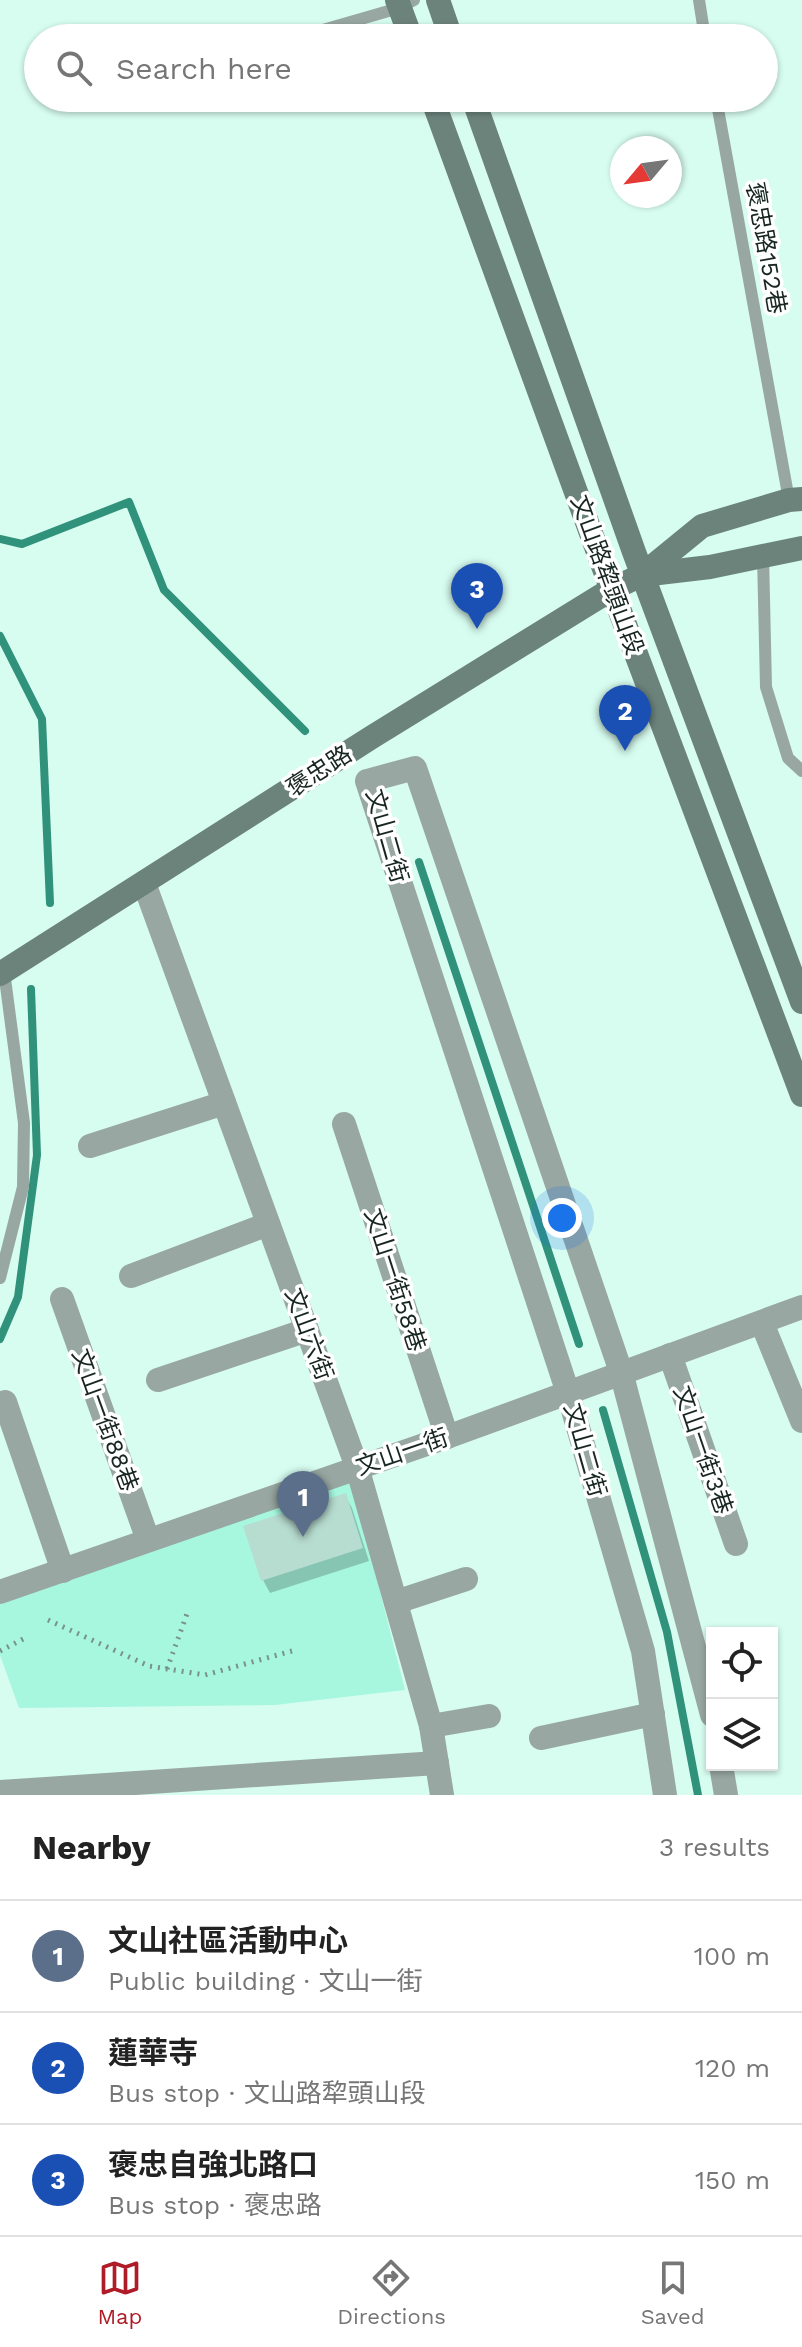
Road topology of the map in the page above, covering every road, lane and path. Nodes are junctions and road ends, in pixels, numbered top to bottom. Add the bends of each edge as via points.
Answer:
1 (438, 0) edge
2 (699, 0) edge
3 (403, 3) edge
4 (338, 24) edge
5 (408, 24) edge
6 (446, 24) edge
7 (703, 24) edge
8 (437, 112) edge
9 (478, 112) edge
10 (719, 112) edge
11 (795, 500) edge
12 (802, 548) edge
13 (763, 555) junction
14 (642, 575) junction
15 (612, 589) junction
16 (802, 771) edge
17 (144, 883) junction
18 (2, 972) edge
19 (802, 1002) edge
20 (802, 1095) edge
21 (224, 1103) junction
22 (344, 1124) dead end
23 (90, 1146) dead end
24 (268, 1224) junction
25 (131, 1276) dead end
26 (0, 1278) edge
27 (62, 1299) dead end
28 (802, 1307) edge
29 (762, 1323) junction
30 (307, 1330) junction
31 (670, 1355) junction
32 (621, 1372) junction
33 (158, 1380) dead end
34 (568, 1393) junction
35 (5, 1402) dead end
36 (802, 1421) edge
37 (447, 1437) junction
38 (357, 1467) junction
39 (148, 1540) junction
40 (736, 1544) dead end
41 (63, 1571) junction
42 (466, 1579) dead end
43 (0, 1592) edge
44 (396, 1602) junction
45 (188, 1611) dead end
46 (48, 1620) dead end
47 (27, 1637) dead end
48 (0, 1651) edge
49 (292, 1651) dead end
50 (167, 1669) junction
51 (708, 1699) edge
52 (653, 1714) junction
53 (489, 1716) dead end
54 (431, 1726) junction
55 (541, 1738) dead end
56 (437, 1763) junction
57 (722, 1771) edge
58 (0, 1792) edge
59 (442, 1795) edge
60 (665, 1795) edge
61 (726, 1795) edge

1 - 6 main road
2 - 7 lane
3 - 4 lane
3 - 5 main road
8 - 15 main road, 文山路犂頭山段
9 - 14 main road, 文山路犂頭山段
10 - 11 lane, 褒忠路152巷
11 - 14 main road, 褒忠路 via 702,526
12 - 13 main road, 褒忠路
13 - 14 main road, 褒忠路
13 - 16 lane via 766,687 788,758
14 - 15 main road, 褒忠路
14 - 19 main road, 文山路犂頭山段
15 - 17 main road, 褒忠路
15 - 20 main road, 文山路犂頭山段
17 - 18 main road, 褒忠路
17 - 21 street, 文山六街
18 - 26 lane via 24,1123 23,1187
21 - 23 street
21 - 24 street, 文山六街
22 - 37 street, 文山一街58巷
24 - 25 street
24 - 30 street, 文山六街
27 - 39 street, 文山一街88巷
28 - 29 street, 文山一街
29 - 31 street, 文山一街
29 - 36 street
30 - 33 street
30 - 38 street, 文山六街
31 - 32 street, 文山一街
31 - 40 street, 文山一街3巷
32 - 34 street, 文山一街
32 - 34 street, 文山二街 via 415,768 367,781
32 - 51 street, 文山二街
34 - 37 street, 文山一街
34 - 52 street, 文山二街 via 643,1651
35 - 41 street
37 - 38 street, 文山一街
38 - 39 street, 文山一街
38 - 44 street, 文山六街
39 - 41 street, 文山一街
41 - 43 street, 文山一街
42 - 44 street
44 - 54 street, 文山六街
45 - 50 path
46 - 50 path via 149,1666
47 - 48 path
49 - 50 path via 205,1675
52 - 55 street
52 - 60 street, 文山二街
53 - 54 street
54 - 56 street, 文山六街
56 - 58 street
56 - 59 street, 文山六街
57 - 61 street

